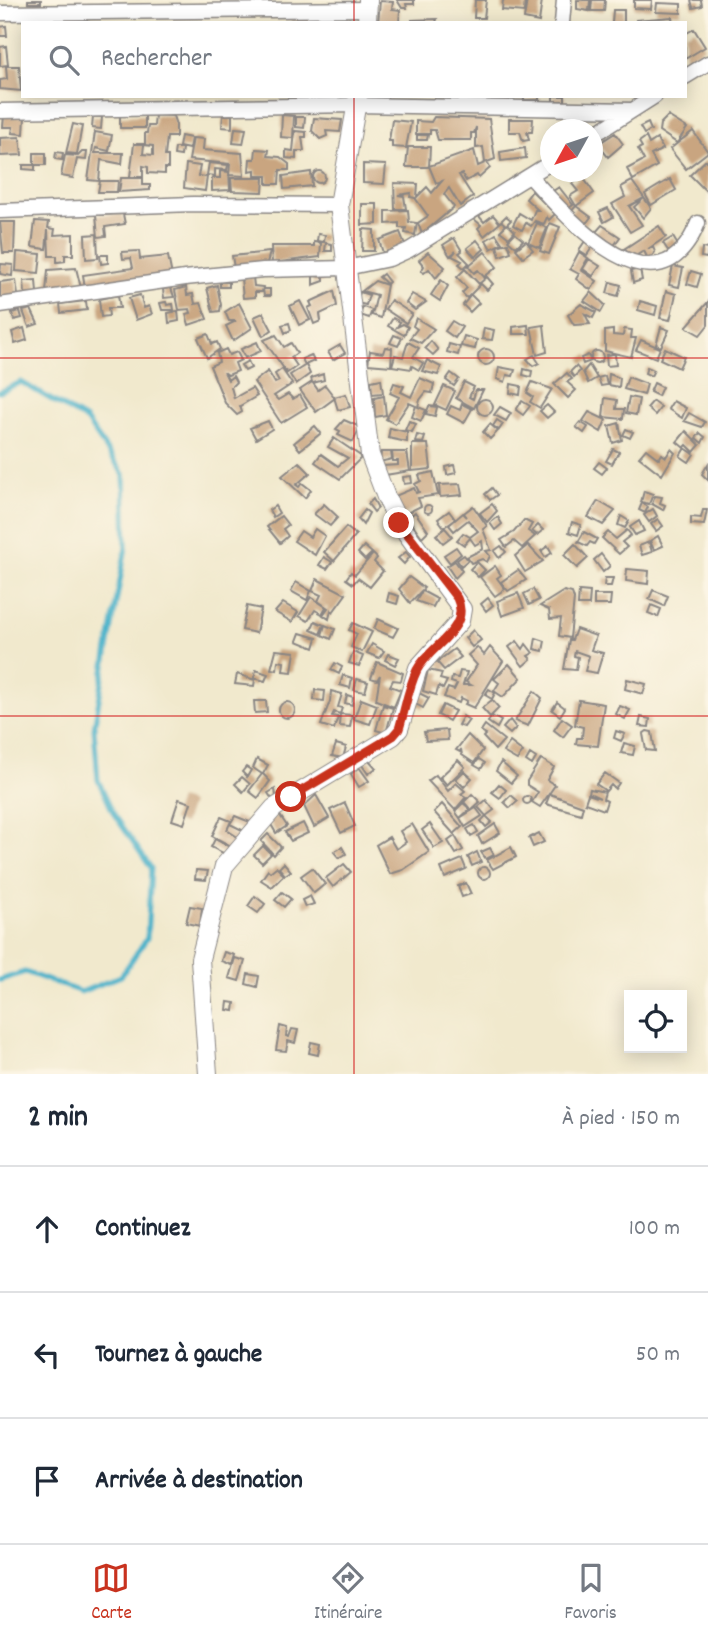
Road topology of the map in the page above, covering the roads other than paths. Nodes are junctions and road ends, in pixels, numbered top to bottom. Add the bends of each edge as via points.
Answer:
1 (564, 0) edge
2 (368, 11) edge
3 (0, 13) edge
4 (562, 21) edge
5 (708, 63) edge
6 (687, 76) edge
7 (652, 98) edge
8 (358, 101) edge
9 (556, 102) edge
10 (632, 110) junction
11 (0, 111) edge
12 (603, 129) edge
13 (540, 170) edge
14 (530, 176) junction
15 (339, 205) junction
16 (0, 211) edge
17 (698, 223) dead end
18 (346, 268) junction
19 (0, 305) edge
20 (208, 1074) edge

1 - 4 street
2 - 3 street
5 - 6 street
7 - 10 street
8 - 9 street
8 - 11 street
8 - 15 street
9 - 10 street
10 - 12 street
13 - 14 street
14 - 17 street via 577,228 625,260 668,263 681,254
14 - 18 street via 409,250
15 - 16 street via 193,204
15 - 18 street
18 - 19 street via 185,278
18 - 20 street via 370,455 399,523 462,609 460,621 418,668 393,736 274,808 224,866 200,959

